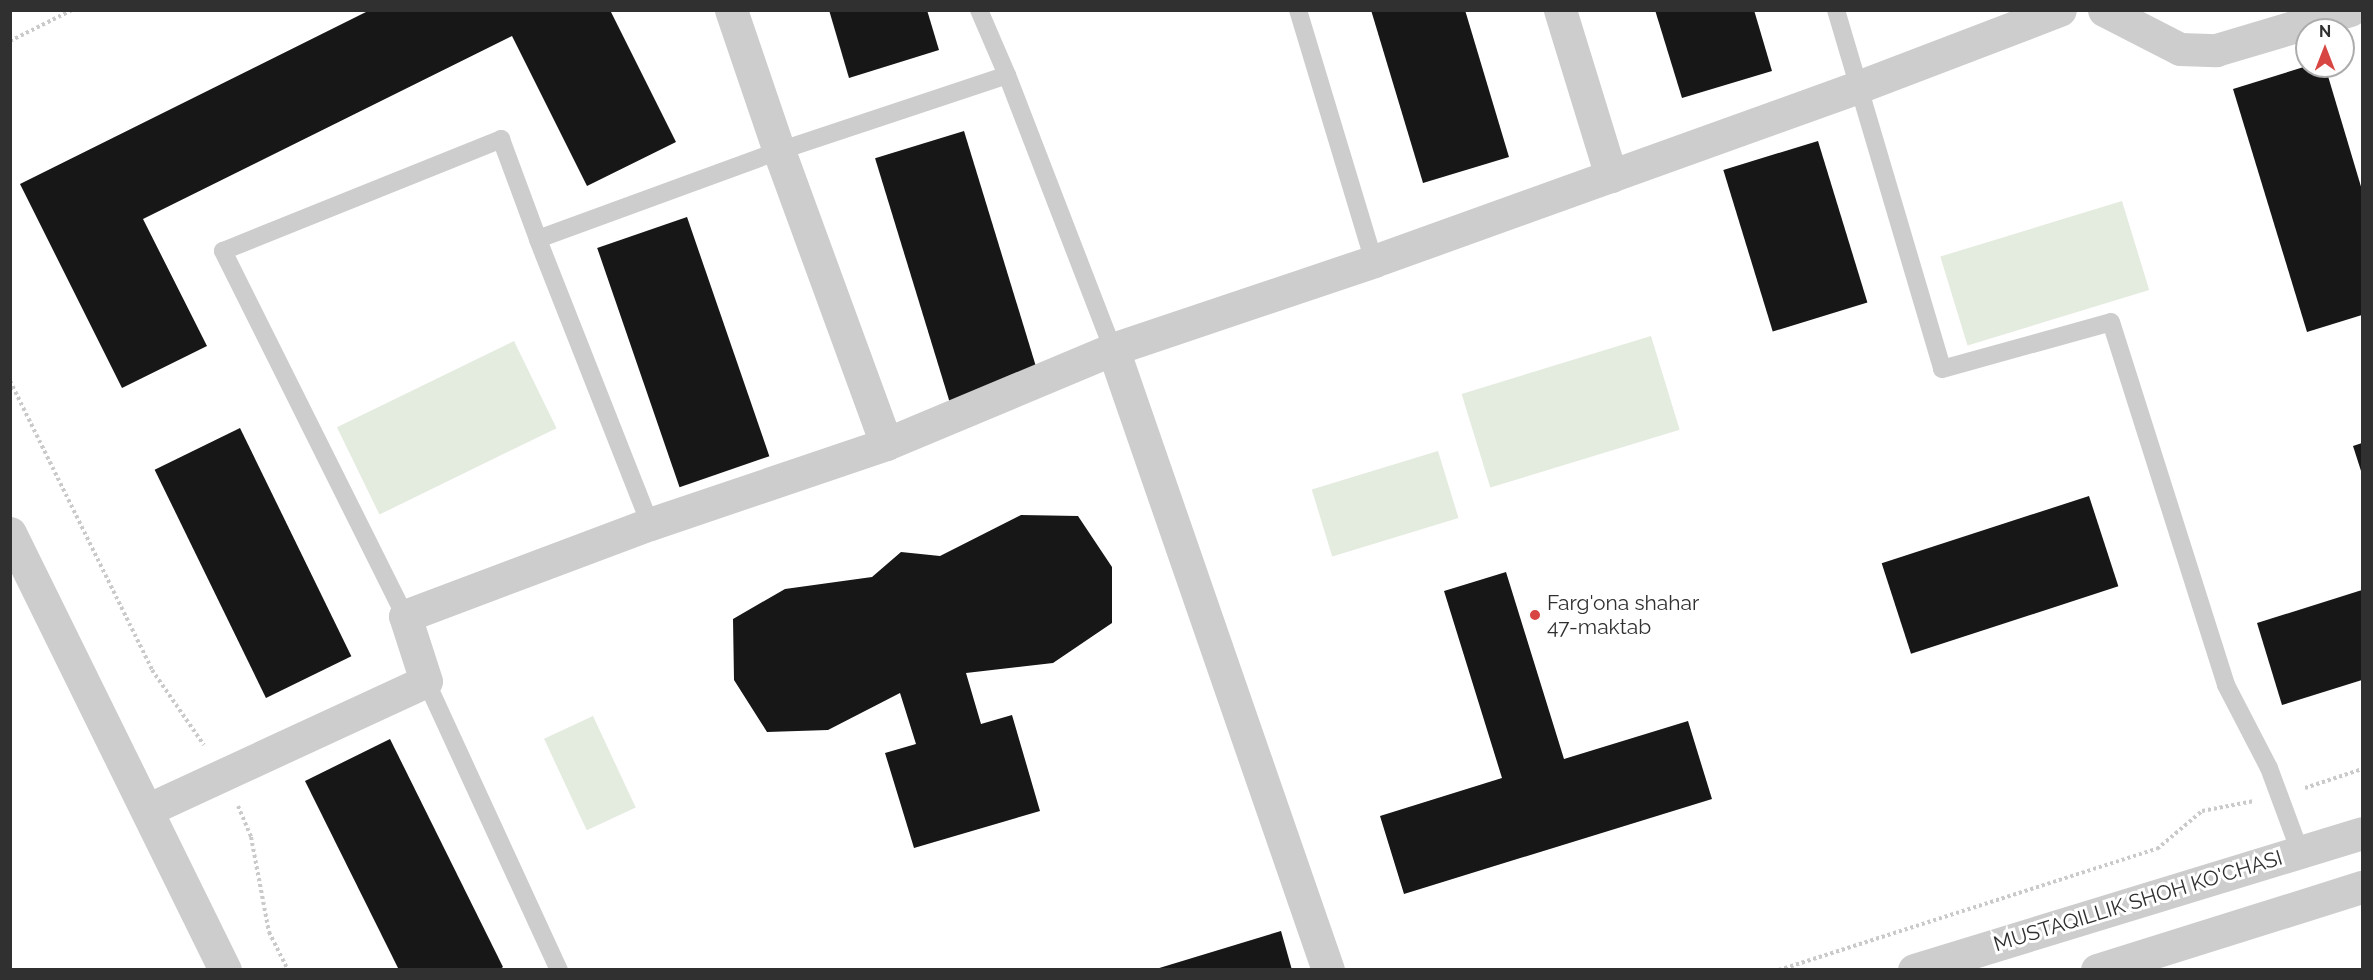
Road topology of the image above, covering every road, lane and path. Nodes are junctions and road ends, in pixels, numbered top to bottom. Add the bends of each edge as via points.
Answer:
1 (72, 10) edge
2 (731, 10) edge
3 (979, 10) edge
4 (1298, 10) edge
5 (1560, 10) edge
6 (1836, 10) edge
7 (2060, 10) edge
8 (2104, 10) edge
9 (2350, 10) edge
10 (2148, 22) edge
11 (10, 41) edge
12 (1007, 75) junction
13 (1857, 87) junction
14 (779, 151) junction
15 (1611, 176) junction
16 (538, 239) junction
17 (1374, 261) junction
18 (1113, 349) junction
19 (10, 381) edge
20 (886, 444) junction
21 (650, 524) junction
22 (10, 533) edge
23 (405, 616) junction
24 (426, 681) junction
25 (2362, 769) edge
26 (225, 774) junction
27 (2280, 796) junction
28 (147, 810) junction
29 (2362, 833) edge
30 (2300, 852) junction
31 (2362, 886) edge
32 (225, 969) edge
33 (288, 969) edge
34 (559, 969) edge
35 (1328, 969) edge
36 (1779, 969) edge
37 (1914, 969) edge
38 (2097, 969) edge

1 - 11 path
2 - 14 street
3 - 12 lane
4 - 17 lane
5 - 15 street
6 - 13 lane
7 - 13 street
8 - 10 street
9 - 10 street via 2216,50 2180,49
12 - 14 lane
12 - 18 lane
13 - 15 street
13 - 27 lane via 1942,369 2111,322 2226,685
14 - 16 lane
14 - 20 street
15 - 17 street
16 - 21 lane
16 - 23 lane via 501,139 224,252
17 - 18 street
18 - 20 street
18 - 35 street
19 - 26 path via 152,670
20 - 21 street
21 - 23 street
22 - 28 street
23 - 24 street
24 - 26 street
24 - 34 lane
25 - 27 path
26 - 28 street
26 - 33 path via 251,837 269,932
27 - 30 lane
27 - 36 path via 2202,811 2157,849
28 - 32 street
29 - 30 street, MUSTAQILLIK SHOH KO'CHASI
30 - 37 street, MUSTAQILLIK SHOH KO'CHASI
31 - 38 street

